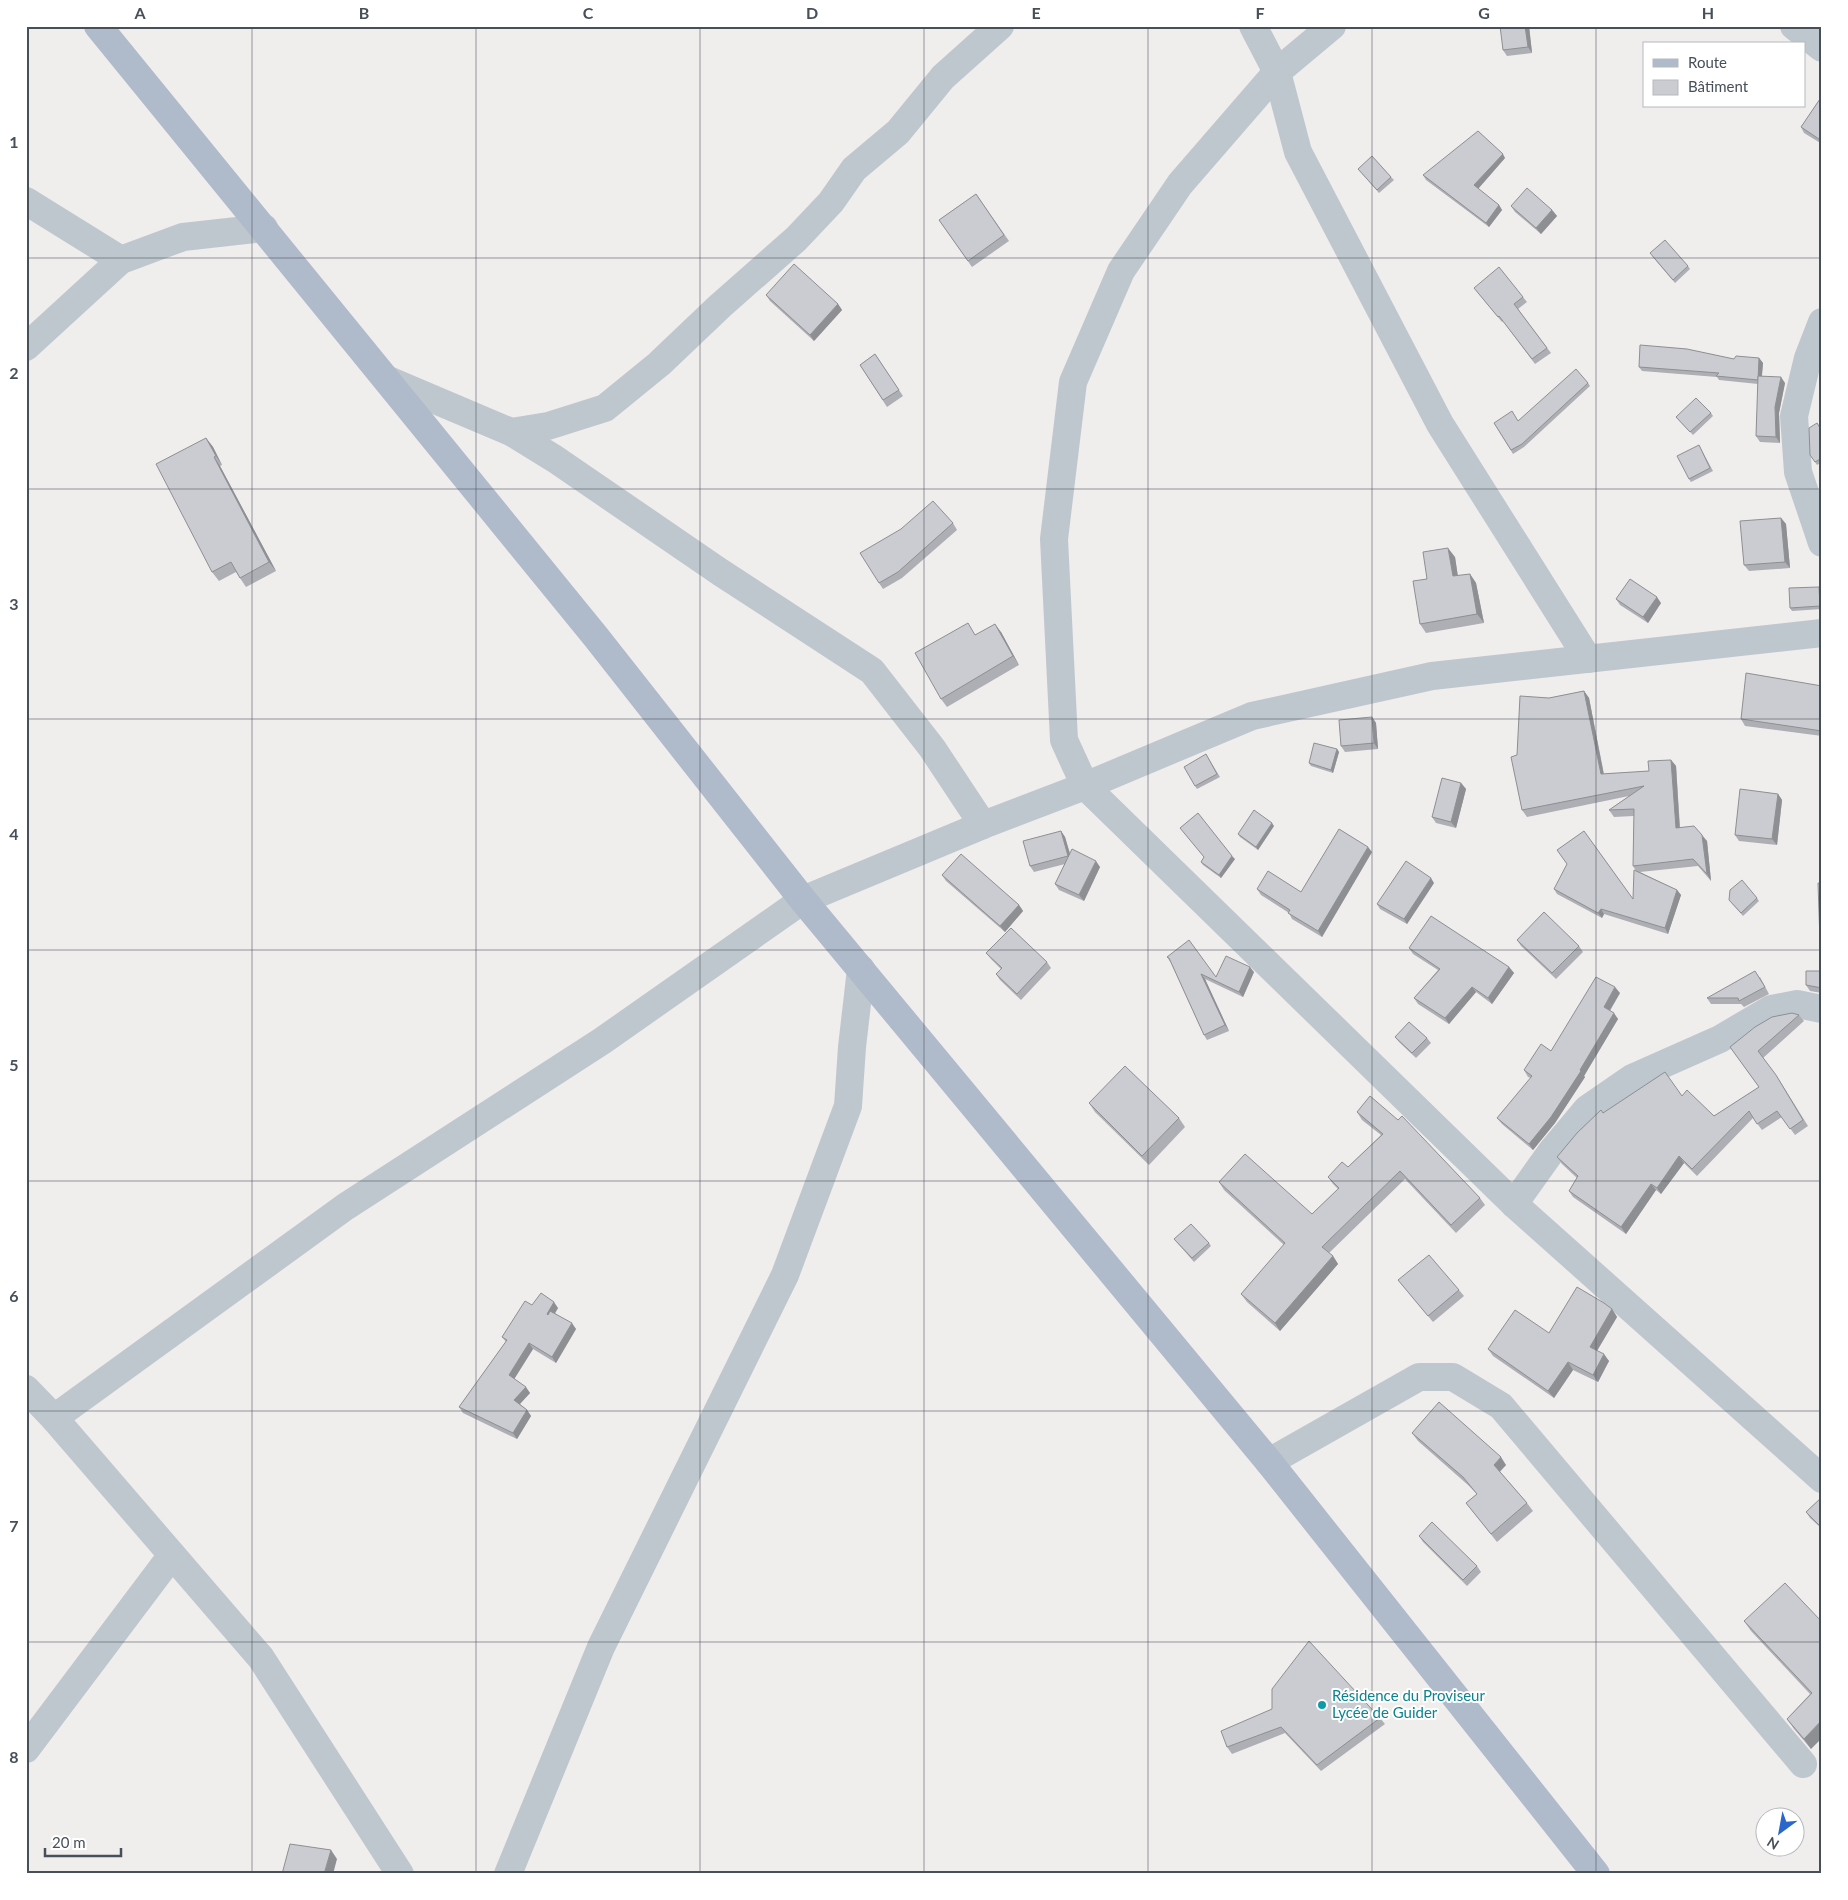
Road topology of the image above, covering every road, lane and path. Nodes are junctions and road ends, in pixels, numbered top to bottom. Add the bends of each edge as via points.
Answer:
1 (98, 26) edge
2 (1000, 26) edge
3 (1253, 26) edge
4 (1332, 26) edge
5 (1794, 26) edge
6 (1822, 48) edge
7 (1277, 72) junction
8 (26, 201) edge
9 (264, 228) junction
10 (121, 260) junction
11 (1822, 322) edge
12 (26, 347) edge
13 (388, 380) junction
14 (510, 432) junction
15 (1822, 544) edge
16 (1822, 633) edge
17 (1588, 659) junction
18 (1085, 786) junction
19 (983, 825) junction
20 (803, 900) junction
21 (861, 969) junction
22 (1822, 1009) edge
23 (1514, 1204) junction
24 (26, 1389) edge
25 (54, 1418) junction
26 (1269, 1462) junction
27 (1822, 1479) edge
28 (172, 1555) junction
29 (26, 1749) edge
30 (1803, 1764) dead end
31 (400, 1874) edge
32 (508, 1874) edge
33 (1596, 1874) edge

1 - 9 main road
2 - 14 street via 943,77 898,132 854,169 831,202 796,240 651,370 605,408 548,426
3 - 7 street
4 - 7 street
5 - 6 street
7 - 17 street via 1298,152 1440,424
7 - 18 street via 1180,184 1121,271 1073,382 1054,539 1064,740
8 - 10 street
9 - 10 street via 183,238
9 - 13 main road
10 - 12 street
11 - 15 street via 1808,358 1794,416 1798,472
13 - 14 street
13 - 20 main road
14 - 19 street via 872,671 932,748
16 - 17 street
17 - 18 street via 1432,676 1252,716
18 - 19 street
18 - 23 street
19 - 20 street
20 - 21 main road
20 - 25 street via 602,1041 345,1206
21 - 26 main road
21 - 32 street via 848,1106 785,1275 601,1647
22 - 23 street via 1797,1004 1772,1010 1720,1039 1632,1078 1587,1109
23 - 27 street
24 - 25 street
25 - 28 street
26 - 30 street via 1419,1377 1453,1378 1501,1406
26 - 33 main road
28 - 29 street
28 - 31 street via 261,1658

